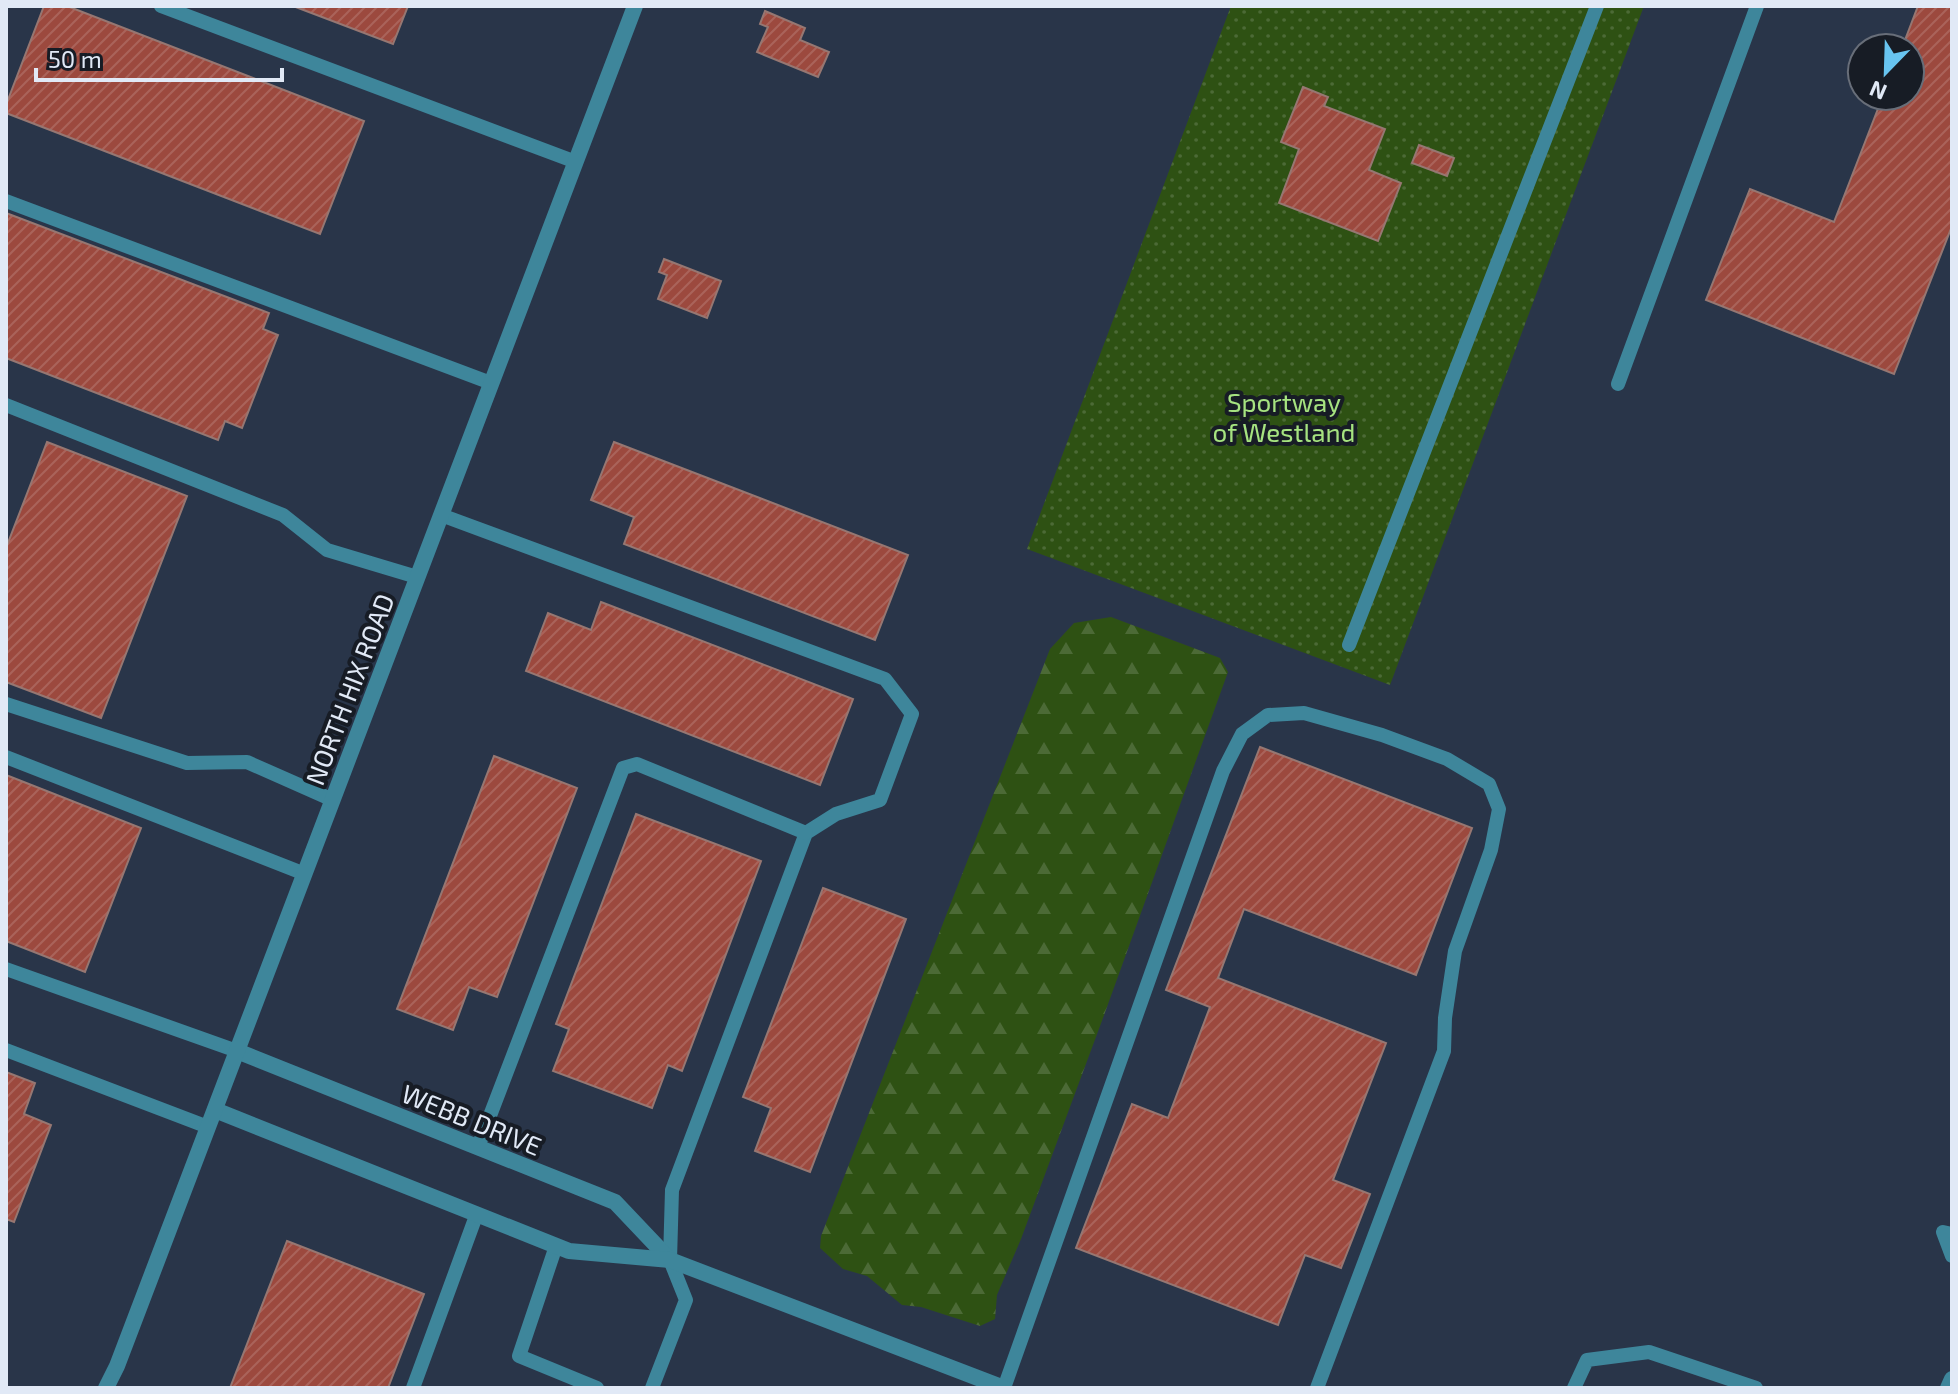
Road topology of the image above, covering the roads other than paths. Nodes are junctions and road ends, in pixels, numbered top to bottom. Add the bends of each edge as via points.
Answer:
1 (161, 6) edge
2 (635, 6) edge
3 (1597, 6) edge
4 (1757, 6) edge
5 (576, 162) junction
6 (6, 201) edge
7 (491, 383) junction
8 (1618, 384) dead end
9 (6, 405) edge
10 (441, 515) junction
11 (417, 577) junction
12 (1349, 645) dead end
13 (6, 704) edge
14 (6, 757) edge
15 (333, 800) junction
16 (806, 833) junction
17 (305, 874) junction
18 (6, 969) edge
19 (6, 1050) edge
20 (237, 1051) junction
21 (215, 1110) junction
22 (208, 1127) junction
23 (478, 1147) junction
24 (476, 1216) junction
25 (1952, 1234) edge
26 (556, 1246) junction
27 (1952, 1256) edge
28 (670, 1260) junction
29 (1952, 1379) edge
30 (106, 1388) edge
31 (413, 1388) edge
32 (597, 1388) edge
33 (652, 1388) edge
34 (1004, 1388) edge
35 (1317, 1388) edge
36 (1574, 1388) edge
37 (1756, 1388) edge
38 (1948, 1388) edge

1 - 5 lane
2 - 5 street, NORTH HIX ROAD
3 - 12 lane
4 - 8 lane
5 - 7 street, NORTH HIX ROAD
6 - 7 lane
7 - 10 street, NORTH HIX ROAD
9 - 11 lane via 283,515 327,550
10 - 11 street, NORTH HIX ROAD
10 - 16 lane via 885,679 912,714 880,800 836,814
11 - 15 street, NORTH HIX ROAD
13 - 15 lane via 187,763 247,762
14 - 17 lane
15 - 17 street, NORTH HIX ROAD
16 - 23 lane via 637,764 623,768
16 - 28 lane via 672,1190
17 - 20 street, NORTH HIX ROAD
18 - 20 lane
19 - 22 lane
20 - 21 street, NORTH HIX ROAD
20 - 23 street, WEBB DRIVE
21 - 22 street, NORTH HIX ROAD
21 - 24 street, WEBB DRIVE
22 - 30 street, NORTH HIX ROAD
23 - 28 street, WEBB DRIVE via 615,1202
24 - 26 street, WEBB DRIVE
24 - 31 lane
25 - 27 lane via 1943,1232
26 - 28 street, WEBB DRIVE
26 - 32 lane via 519,1356
28 - 33 lane via 686,1300
28 - 34 street, WEBB DRIVE
29 - 38 street
34 - 35 lane via 1223,771 1242,734 1268,715 1304,713 1447,759 1489,784 1499,809 1491,850 1455,951 1444,1051
36 - 37 lane via 1587,1360 1649,1352

